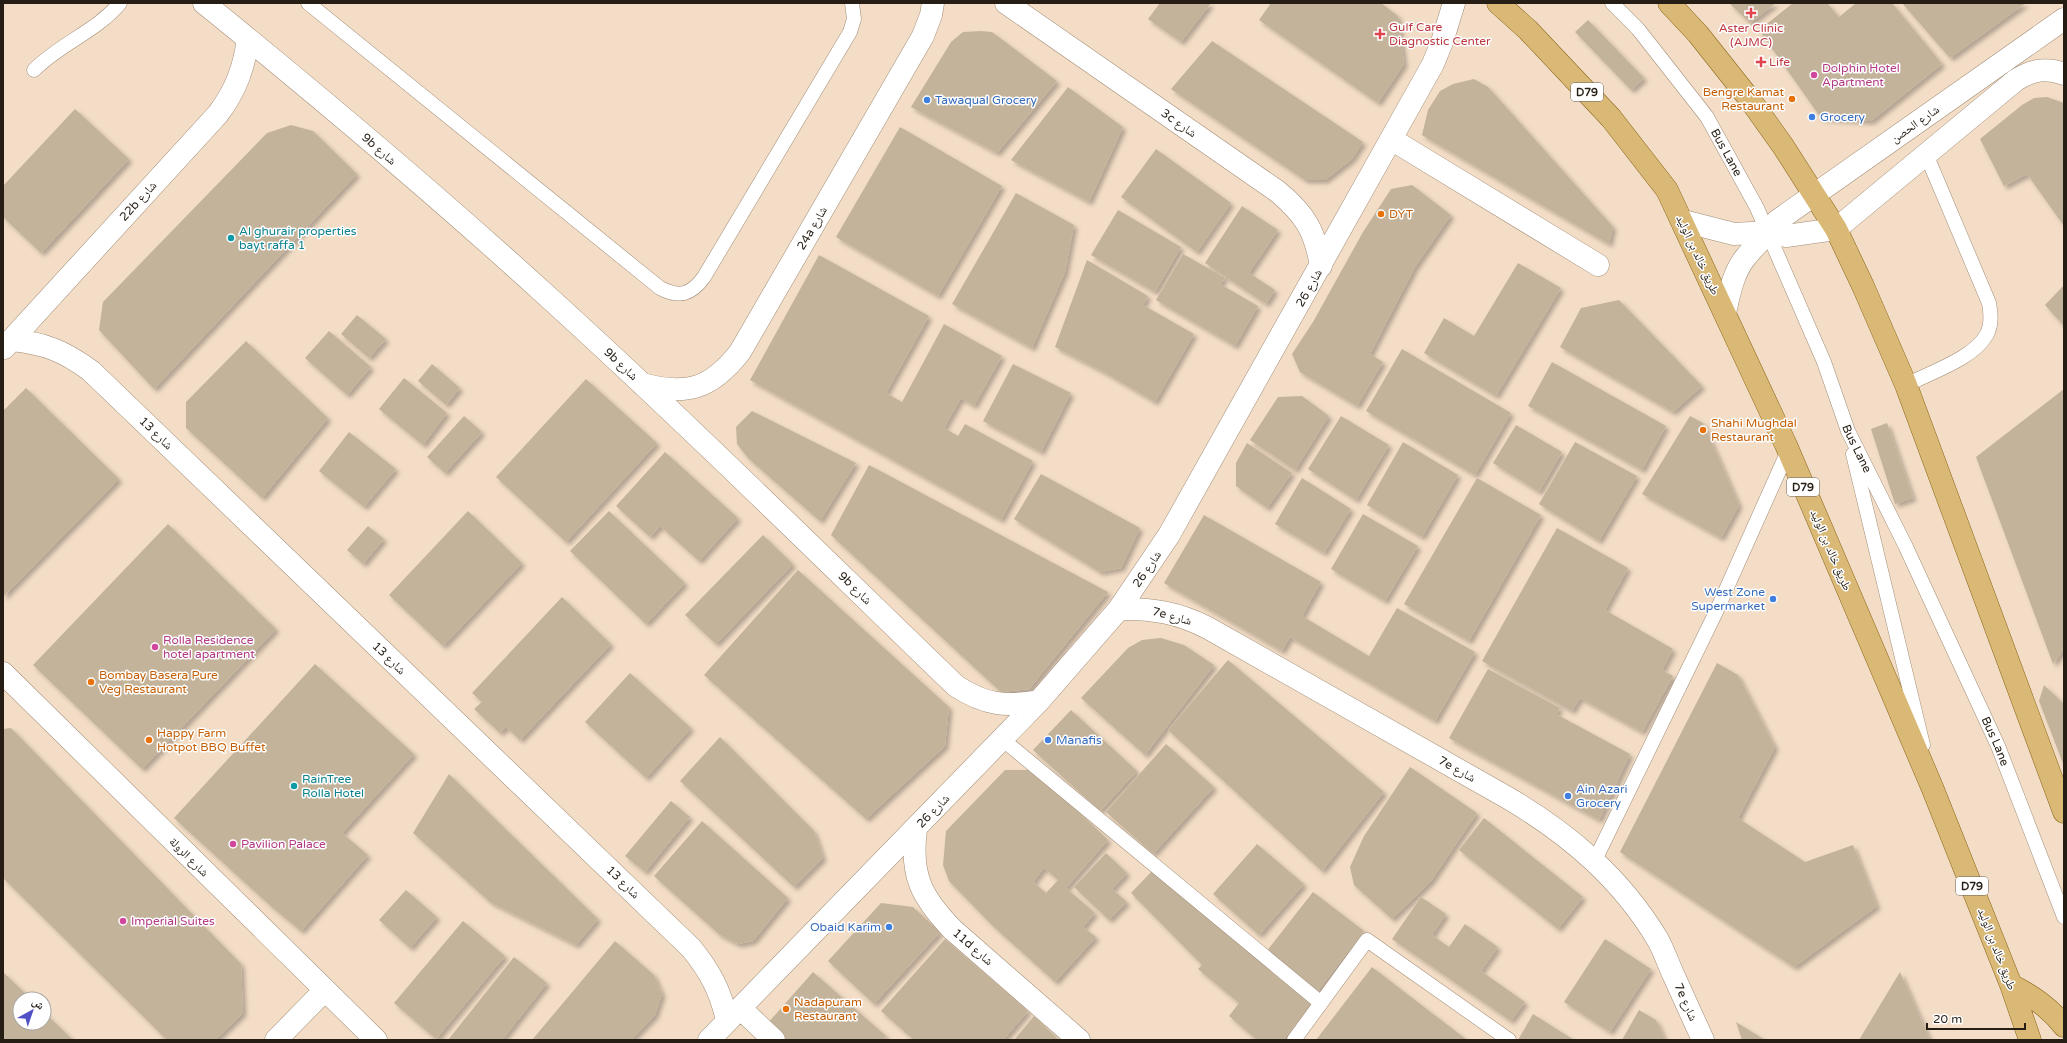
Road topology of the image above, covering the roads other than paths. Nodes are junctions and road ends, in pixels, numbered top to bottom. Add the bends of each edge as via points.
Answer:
1 (120, 3) edge
2 (204, 3) edge
3 (308, 3) edge
4 (852, 3) edge
5 (933, 3) edge
6 (1006, 3) edge
7 (1454, 3) edge
8 (1498, 3) edge
9 (1612, 3) edge
10 (1669, 3) edge
11 (2064, 19) edge
12 (248, 39) junction
13 (34, 70) dead end
14 (2064, 74) edge
15 (1391, 140) junction
16 (1926, 154) junction
17 (1814, 195) junction
18 (1683, 221) junction
19 (1836, 229) junction
20 (1769, 232) junction
21 (1598, 265) dead end
22 (1321, 266) junction
23 (1724, 313) junction
24 (7, 345) edge
25 (642, 384) junction
26 (1906, 385) junction
27 (1848, 431) junction
28 (1788, 451) junction
29 (1119, 609) junction
30 (3, 673) edge
31 (1038, 700) junction
32 (1002, 739) junction
33 (1932, 786) junction
34 (2064, 812) edge
35 (916, 829) junction
36 (1595, 860) junction
37 (2064, 917) edge
38 (2011, 985) junction
39 (325, 990) junction
40 (1322, 1003) junction
41 (733, 1014) junction
42 (2064, 1026) edge
43 (276, 1040) edge
44 (376, 1040) edge
45 (709, 1040) edge
46 (774, 1040) edge
47 (1079, 1040) edge
48 (1294, 1040) edge
49 (1508, 1040) edge
50 (1703, 1040) edge
51 (2030, 1040) edge

1 - 13 lane via 99,24 62,46
2 - 12 street, 9b شارع
3 - 4 lane via 660,288 671,294 684,294 696,288 704,277 850,32 854,19
5 - 25 street, 24a شارع via 923,36 740,352 726,370 708,382 686,390 664,390
6 - 22 street, 3c شارع via 1278,191 1295,206 1308,223 1317,244
7 - 15 street, شارع 26 via 1433,64
8 - 18 main road, طريق خالد بن الوليد / D79 via 1528,30 1611,118 1667,190
9 - 20 lane, Bus Lane via 1638,29 1707,117
10 - 17 main road via 1698,34 1748,97
11 - 17 street, شارع الحصن
12 - 24 street, 22b شارع via 239,80 218,114
12 - 25 street, 9b شارع via 448,208
14 - 16 street via 2041,69 2028,73
15 - 21 street
15 - 22 street, شارع 26
16 - 19 street
16 - 26 lane via 1989,303 1991,318 1988,333 1979,346
17 - 19 main road
17 - 20 street, شارع الحصن via 1777,221
18 - 20 street via 1734,234
18 - 23 main road, طريق خالد بن الوليد / D79
19 - 20 street via 1786,236
19 - 26 main road
20 - 23 street, شارع الحصن via 1744,259 1731,285
20 - 27 lane, Bus Lane via 1824,362
22 - 29 street, شارع 26 via 1169,535
23 - 28 main road, طريق خالد بن الوليد / D79
24 - 41 street, شارع 13 via 33,342 54,348 74,358 91,371 691,948 704,964 715,982 722,1001
25 - 31 street, 9b شارع via 956,686 973,697 991,703 1014,704
26 - 34 main road
27 - 33 lane
27 - 37 lane, Bus Lane via 1905,545 1998,746
28 - 33 main road, طريق خالد بن الوليد / D79
28 - 36 lane via 1716,612
29 - 31 street, شارع 26
29 - 36 street, 7e شارع via 1163,611 1208,628 1539,816 1568,836
30 - 39 street, شارع الرولة
31 - 32 street, شارع 26
32 - 35 street, شارع 26
32 - 40 lane
33 - 38 main road, طريق خالد بن الوليد / D79
35 - 41 street, شارع 26
35 - 47 street, 11d شارع via 913,851 916,873 924,895 937,913 953,930
36 - 50 street, 7e شارع via 1640,912 1659,942
38 - 42 main road via 2052,1011
38 - 51 main road, طريق خالد بن الوليد / D79
39 - 43 street
39 - 44 street, شارع الرولة
40 - 48 lane
40 - 49 lane via 1367,940
41 - 45 street, شارع 26
41 - 46 street

